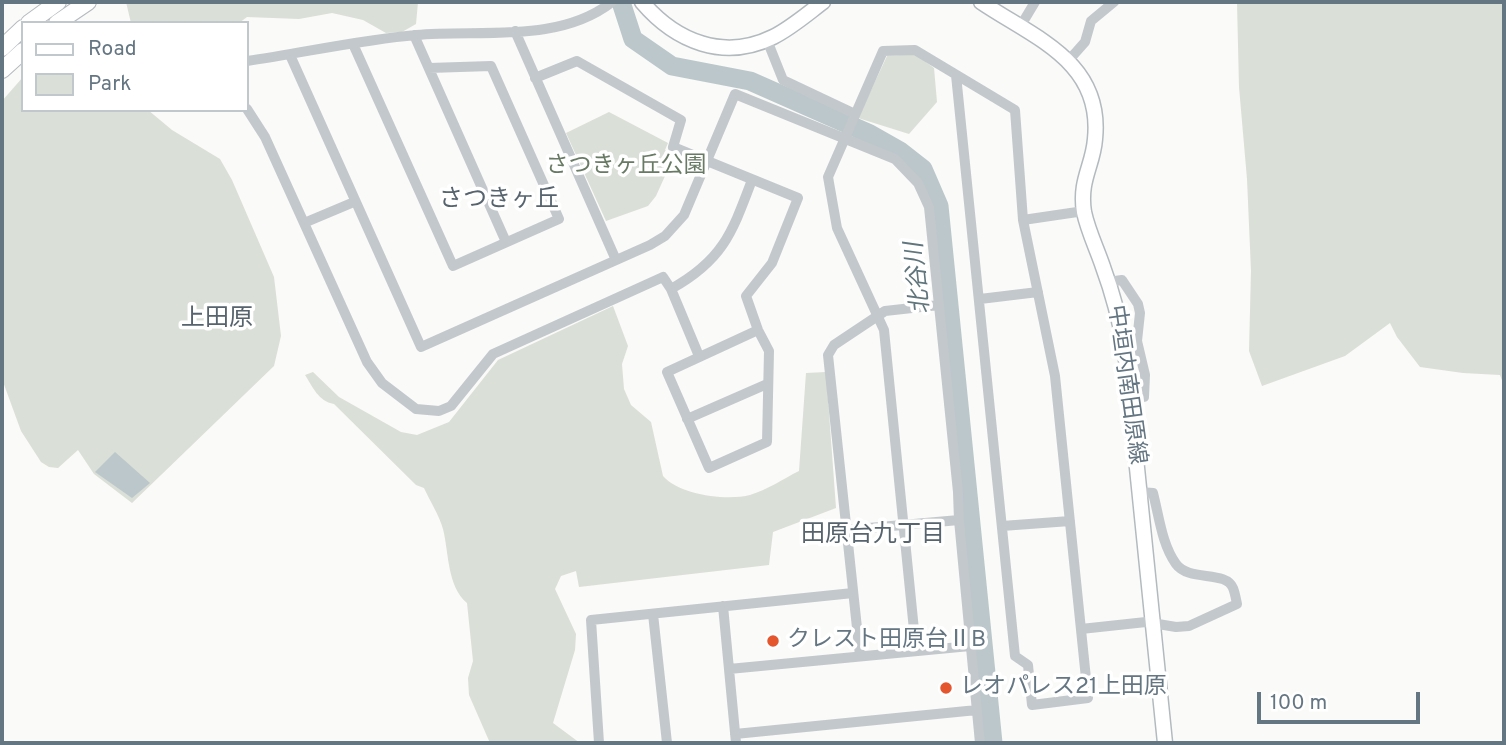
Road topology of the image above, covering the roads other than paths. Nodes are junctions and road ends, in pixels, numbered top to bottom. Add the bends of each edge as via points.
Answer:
1 (58, 2) edge
2 (88, 2) edge
3 (612, 2) edge
4 (642, 2) edge
5 (823, 2) edge
6 (981, 2) edge
7 (1035, 2) edge
8 (1114, 2) edge
9 (32, 21) edge
10 (60, 21) edge
11 (1020, 27) junction
12 (21, 29) edge
13 (515, 31) junction
14 (414, 35) junction
15 (767, 40) junction
16 (353, 44) junction
17 (2, 48) edge
18 (21, 53) edge
19 (290, 54) junction
20 (1069, 60) junction
21 (248, 61) edge
22 (429, 68) junction
23 (2, 70) edge
24 (956, 75) junction
25 (535, 78) junction
26 (248, 111) edge
27 (855, 115) junction
28 (845, 138) junction
29 (705, 161) junction
30 (752, 180) junction
31 (354, 202) junction
32 (1084, 212) junction
33 (1023, 220) junction
34 (304, 223) junction
35 (506, 242) junction
36 (616, 260) junction
37 (1108, 282) junction
38 (671, 289) junction
39 (1038, 292) junction
40 (980, 299) junction
41 (939, 305) junction
42 (878, 314) junction
43 (758, 331) junction
44 (699, 356) junction
45 (767, 384) junction
46 (1130, 400) junction
47 (687, 419) junction
48 (1140, 492) junction
49 (959, 520) junction
50 (1070, 521) junction
51 (904, 525) junction
52 (1002, 526) junction
53 (846, 530) junction
54 (1166, 545) junction
55 (1146, 551) junction
56 (853, 593) junction
57 (723, 606) junction
58 (653, 614) junction
59 (1153, 622) junction
60 (1081, 629) junction
61 (970, 646) junction
62 (916, 650) junction
63 (860, 656) junction
64 (729, 669) junction
65 (977, 710) junction
66 (736, 738) edge
67 (599, 743) edge
68 (667, 743) edge
69 (980, 743) edge
70 (1165, 743) edge

1 - 9 main road
2 - 10 main road
3 - 13 street via 563,26
4 - 15 main road via 685,39 708,47 734,48
5 - 15 main road
6 - 11 main road, 中垣内南田原線
7 - 11 street
8 - 20 street via 1091,22 1085,42
11 - 20 main road, 中垣内南田原線
12 - 17 main road
13 - 14 street
13 - 25 street
14 - 16 street
14 - 22 street
15 - 27 street via 783,80
16 - 19 street
16 - 35 street via 453,266
18 - 23 main road
19 - 21 street
19 - 31 street
20 - 32 main road, 中垣内南田原線 via 1080,74 1096,117 1083,189
22 - 35 street
22 - 35 street via 491,66 542,178 559,219
24 - 27 street via 915,50 883,51
24 - 33 street via 1015,110
24 - 40 street
25 - 29 street via 577,61 681,120 673,147
25 - 36 street
26 - 34 street
27 - 28 street
28 - 29 street via 735,94
28 - 41 street via 895,159 918,183 929,207
28 - 42 street via 828,177 837,228
29 - 30 street
29 - 36 street via 684,215 674,227 650,245
30 - 38 street via 734,228 720,250 696,275
30 - 43 street via 798,198 772,263 746,296
31 - 34 street
31 - 36 street via 421,347
32 - 33 street
32 - 37 main road, 中垣内南田原線
33 - 39 street
34 - 38 street via 372,372 416,409 439,411 451,406 493,354 663,277
37 - 46 main road, 中垣内南田原線 via 1125,350
37 - 46 street via 1122,280 1140,313 1137,341 1145,375 1144,397
38 - 44 street
39 - 40 street
39 - 50 street via 1055,376
40 - 52 street
41 - 42 street
41 - 49 street
42 - 51 street via 884,330
42 - 53 street via 834,345 828,355
43 - 44 street
43 - 45 street via 769,351
44 - 47 street via 667,372
45 - 47 street
45 - 47 street via 766,442 709,468
46 - 48 main road, 中垣内南田原線
48 - 54 street via 1153,493
48 - 55 main road, 中垣内南田原線
49 - 51 street
49 - 61 street
50 - 52 street
50 - 60 street
51 - 53 street
51 - 62 street
52 - 60 street via 1015,656 1028,665 1032,705 1088,698
53 - 56 street
54 - 55 street
54 - 59 street via 1186,573 1227,580 1237,604 1189,626
55 - 59 main road, 中垣内南田原線
56 - 57 street
56 - 63 street
57 - 58 street
57 - 64 street
58 - 67 street via 591,620
58 - 68 street
59 - 60 street
59 - 70 main road, 中垣内南田原線
61 - 62 street
61 - 65 street
62 - 63 street
63 - 64 street
64 - 66 street
65 - 66 street
65 - 69 street

